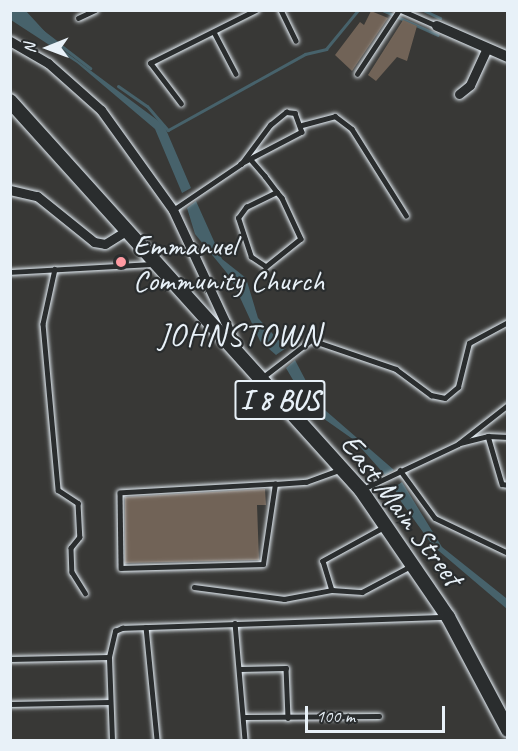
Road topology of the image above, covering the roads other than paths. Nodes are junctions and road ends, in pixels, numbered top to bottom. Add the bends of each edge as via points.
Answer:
1 (95, 10) edge
2 (256, 10) edge
3 (281, 10) edge
4 (400, 10) edge
5 (78, 18) dead end
6 (437, 26) joint
7 (214, 32) junction
8 (10, 41) edge
9 (296, 41) dead end
10 (487, 48) junction
11 (507, 57) edge
12 (236, 74) dead end
13 (357, 74) dead end
14 (459, 94) dead end
15 (10, 100) edge
16 (181, 104) dead end
17 (302, 126) junction
18 (252, 161) junction
19 (241, 164) junction
20 (10, 190) edge
21 (277, 192) junction
22 (173, 210) junction
23 (406, 215) dead end
24 (126, 231) junction
25 (157, 264) junction
26 (56, 269) junction
27 (10, 272) edge
28 (507, 322) edge
29 (243, 360) junction
30 (261, 379) junction
31 (507, 405) edge
32 (488, 436) junction
33 (507, 437) edge
34 (458, 444) junction
35 (341, 468) junction
36 (400, 470) junction
37 (275, 484) junction
38 (507, 485) edge
39 (361, 490) junction
40 (387, 525) junction
41 (506, 552) edge
42 (414, 565) junction
43 (194, 588) dead end
44 (332, 590) junction
45 (86, 593) dead end
46 (448, 617) junction
47 (236, 622) junction
48 (146, 627) junction
49 (108, 657) junction
50 (10, 659) edge
51 (240, 669) junction
52 (110, 702) junction
53 (10, 704) edge
54 (379, 716) dead end
55 (244, 717) junction
56 (288, 718) junction
57 (507, 730) edge
58 (112, 741) edge
59 (157, 741) edge
60 (245, 741) edge

1 - 5 lane
2 - 7 lane
3 - 9 lane
4 - 6 lane
4 - 13 lane
6 - 10 street
7 - 12 lane
7 - 16 lane via 150,63
8 - 22 street via 48,63 101,110
10 - 11 street
10 - 14 street via 470,85
15 - 24 main road, East Main Street / I 8 BUS
17 - 18 lane via 302,132
17 - 19 lane via 295,113 286,112 253,144
17 - 23 lane via 335,116 352,129
18 - 19 lane
18 - 21 lane
19 - 22 lane
20 - 24 street via 37,196 94,242 105,244
21 - 21 lane via 301,239 266,267 251,257 238,218 246,207
22 - 29 street
24 - 25 main road, East Main Street / I 8 BUS
25 - 26 lane
25 - 29 main road, East Main Street / I 8 BUS
26 - 27 lane
26 - 45 lane via 43,324 58,490 78,503 80,537 70,548 72,572
28 - 30 lane via 470,343 458,387 445,398 435,398 396,369 311,340
29 - 30 main road, East Main Street / I 8 BUS
30 - 35 main road, East Main Street / I 8 BUS
31 - 34 lane
32 - 33 lane
32 - 34 lane
32 - 38 lane via 502,484
34 - 36 lane
35 - 37 lane via 306,482
35 - 39 main road, East Main Street / I 8 BUS
36 - 39 lane
36 - 41 lane via 435,518
37 - 37 lane via 263,564 121,568 120,493
39 - 40 main road, East Main Street / I 8 BUS
40 - 42 main road, East Main Street / I 8 BUS
40 - 44 lane via 323,561
42 - 44 lane via 362,592
42 - 46 main road, East Main Street / I 8 BUS
43 - 44 lane via 284,599
46 - 47 lane
46 - 57 main road, East Main Street / I 8 BUS
47 - 48 lane
47 - 51 lane
48 - 49 lane via 115,631
48 - 59 lane
49 - 50 lane
49 - 52 lane
51 - 55 lane
51 - 56 lane via 286,668
52 - 53 lane
52 - 58 lane
54 - 56 lane
55 - 56 lane
55 - 60 lane

